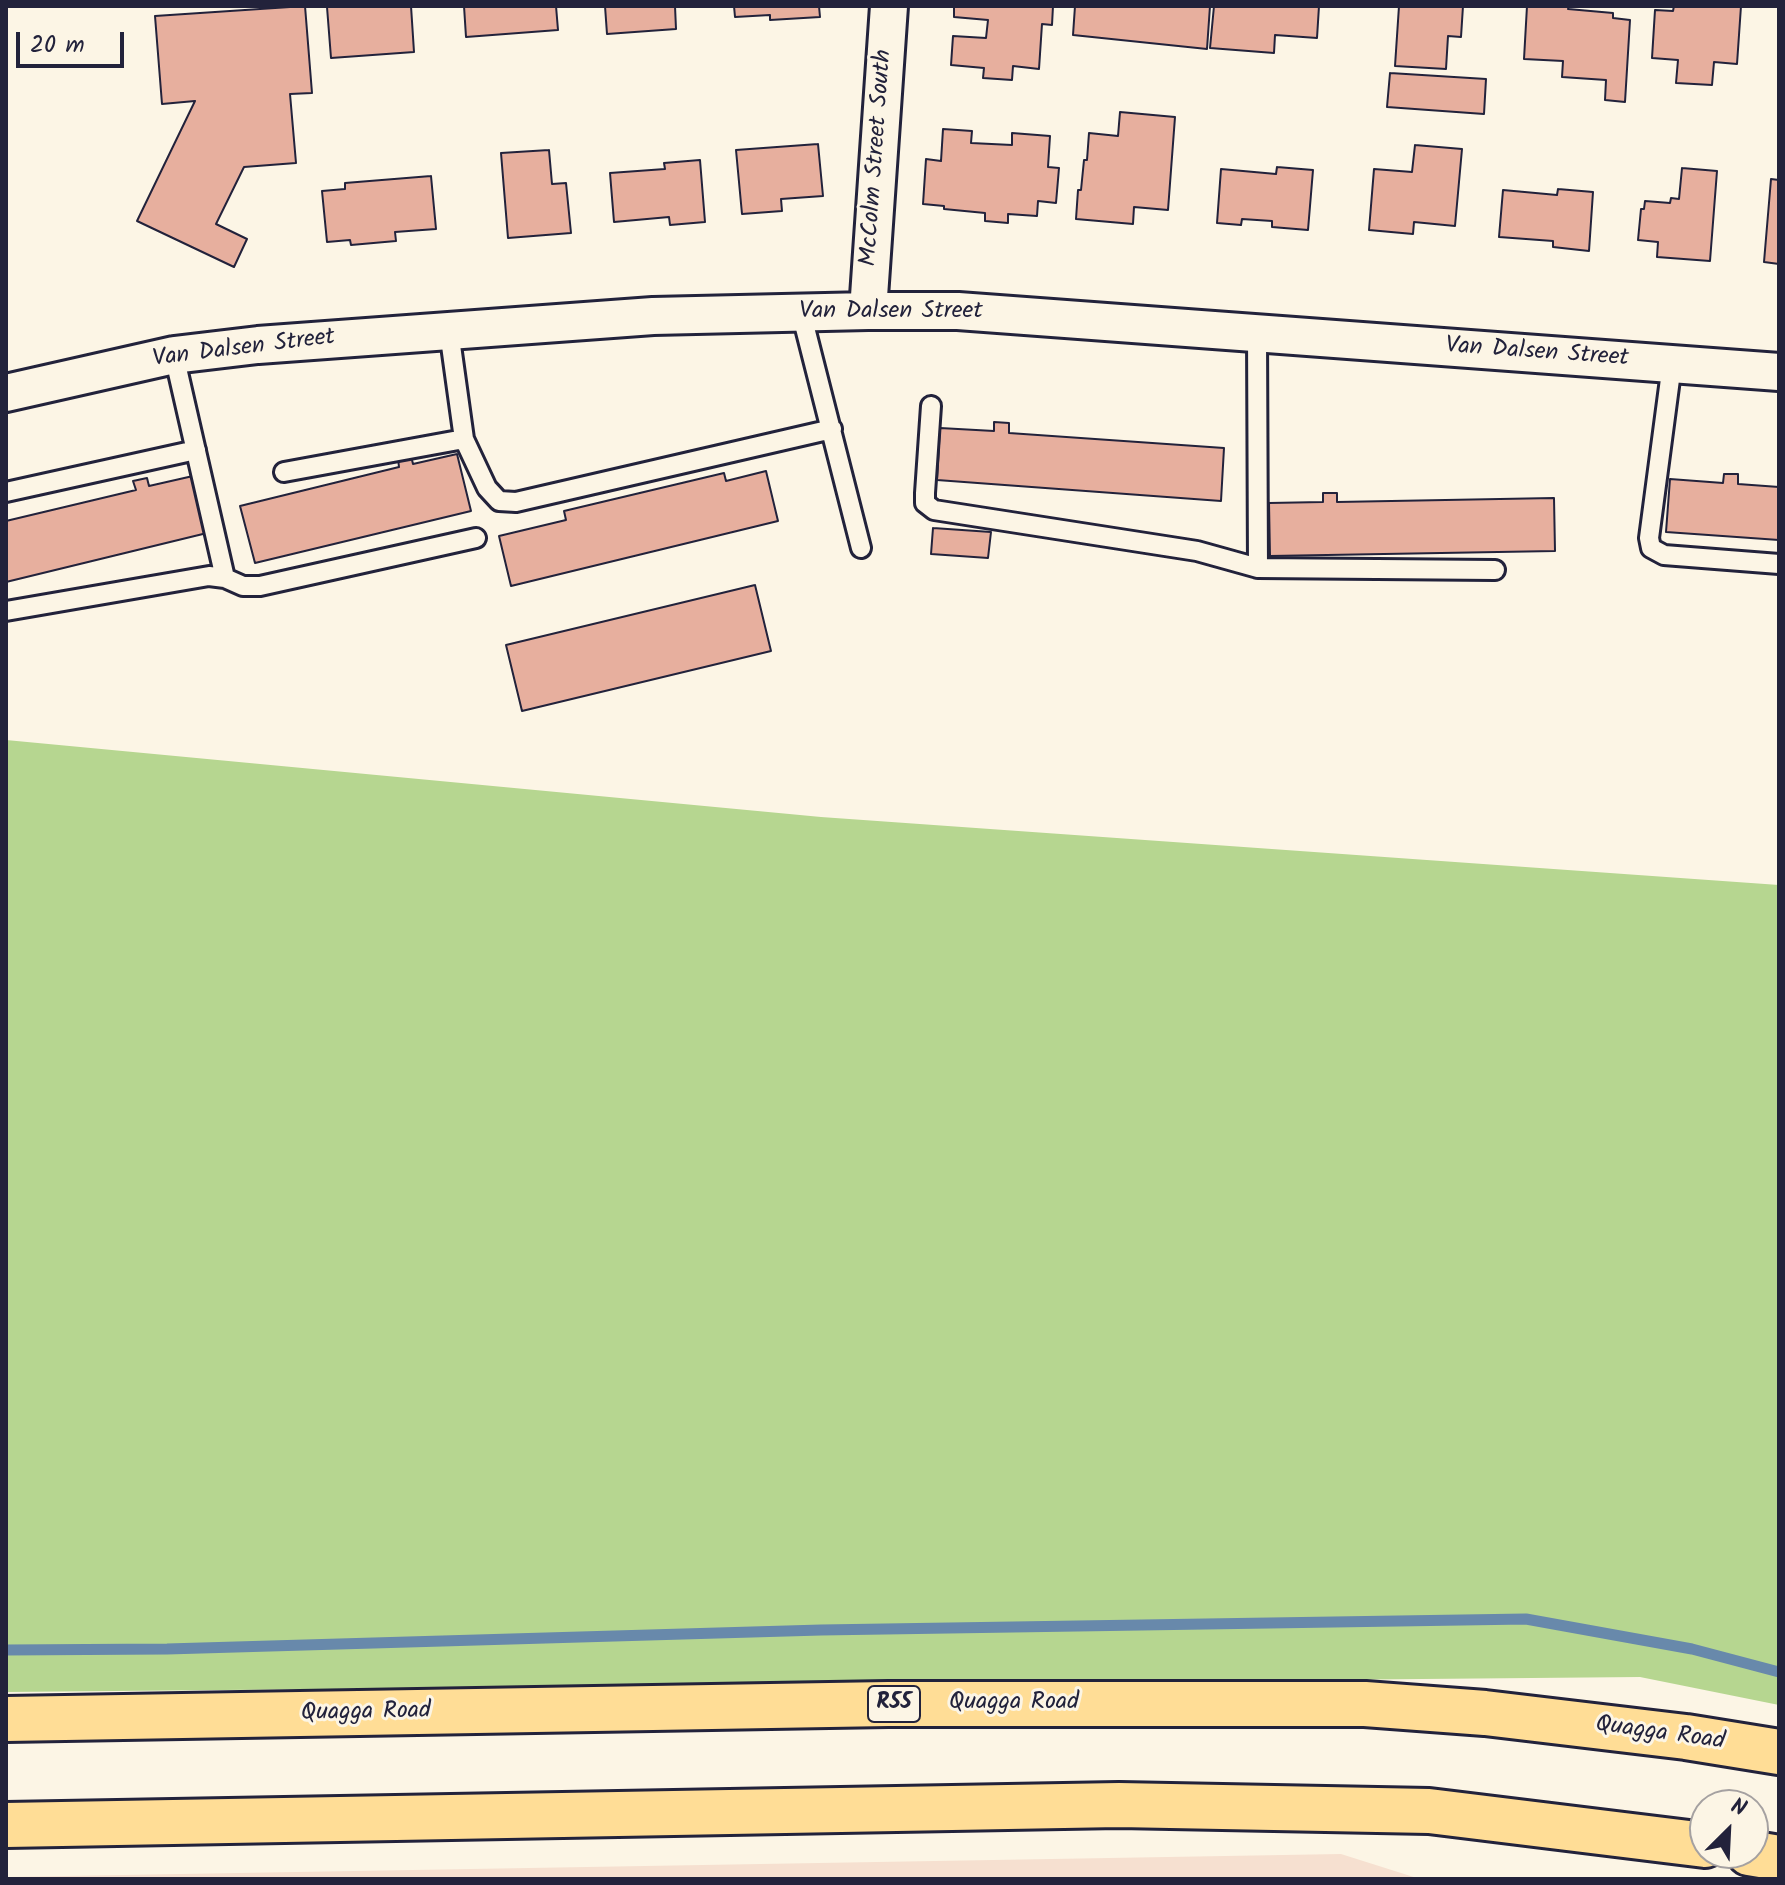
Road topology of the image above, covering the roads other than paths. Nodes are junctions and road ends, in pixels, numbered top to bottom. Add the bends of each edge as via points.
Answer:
1 (889, 6) edge
2 (868, 311) junction
3 (801, 312) junction
4 (449, 331) junction
5 (1257, 333) junction
6 (174, 355) junction
7 (1672, 364) junction
8 (1779, 372) edge
9 (6, 393) edge
10 (931, 406) dead end
11 (832, 429) junction
12 (464, 439) junction
13 (196, 450) junction
14 (284, 472) dead end
15 (6, 492) edge
16 (476, 538) dead end
17 (861, 548) dead end
18 (1779, 564) edge
19 (1258, 568) junction
20 (1495, 570) dead end
21 (225, 578) junction
22 (6, 611) edge
23 (6, 1719) edge
24 (1779, 1752) edge
25 (6, 1825) edge
26 (1689, 1843) edge

1 - 2 street, McColm Street South
2 - 3 street, Van Dalsen Street
2 - 5 street, Van Dalsen Street via 958,311
3 - 4 street, Van Dalsen Street
3 - 11 lane
4 - 6 street, Van Dalsen Street
4 - 12 lane
5 - 7 street, Van Dalsen Street
5 - 19 lane
6 - 9 street, Van Dalsen Street
6 - 13 lane
7 - 8 street, Van Dalsen Street
7 - 18 lane via 1651,548 1664,555
10 - 19 lane via 925,503 934,510 1197,551
11 - 12 lane via 516,502 499,501 487,488
11 - 17 lane
12 - 14 lane
13 - 15 lane
13 - 21 lane
16 - 21 lane via 260,586
19 - 20 lane
21 - 22 lane via 197,578
23 - 24 main road, Quagga Road / R55 via 888,1704 1365,1704 1500,1714
25 - 26 main road via 1119,1805 1429,1811

